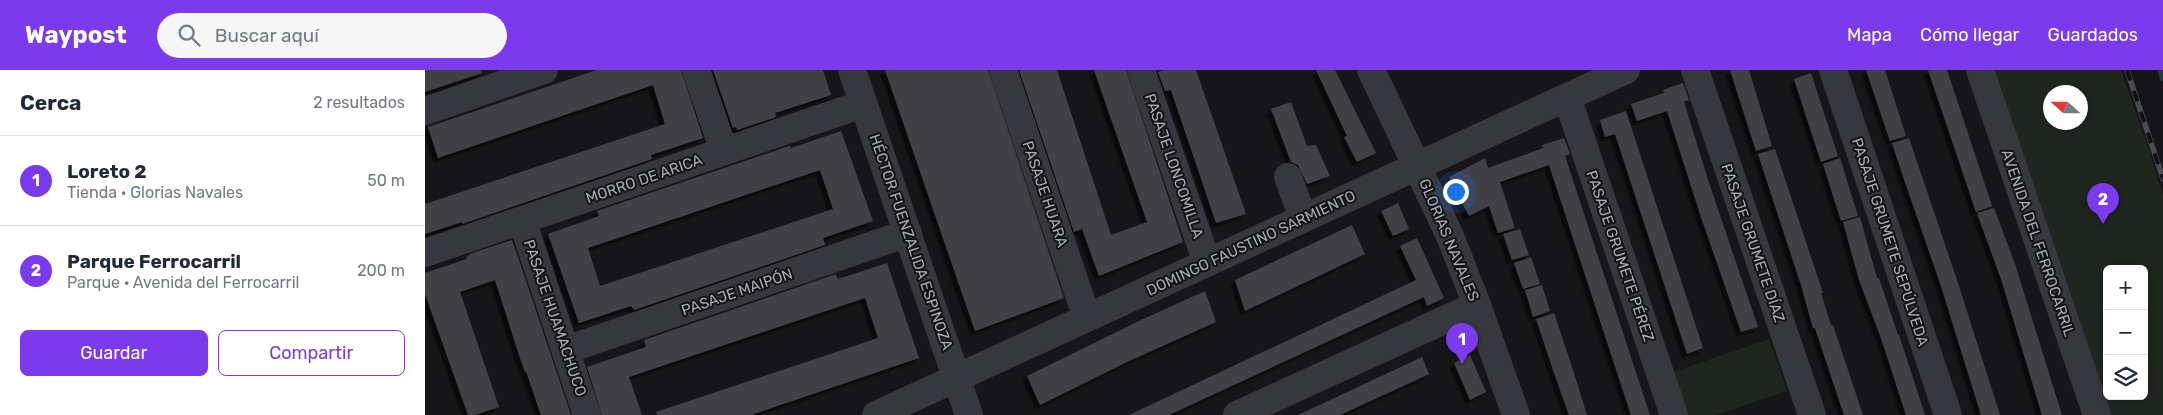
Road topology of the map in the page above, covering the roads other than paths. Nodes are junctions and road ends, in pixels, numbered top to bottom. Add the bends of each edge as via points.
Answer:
1 (544, 70) edge
2 (696, 70) edge
3 (852, 70) edge
4 (1003, 70) edge
5 (1141, 70) edge
6 (1371, 70) edge
7 (1626, 70) edge
8 (1695, 70) edge
9 (1833, 70) edge
10 (1980, 70) edge
11 (1567, 97) junction
12 (863, 104) junction
13 (425, 110) edge
14 (724, 151) junction
15 (1417, 166) junction
16 (1288, 177) dead end
17 (1303, 218) junction
18 (522, 220) junction
19 (908, 233) junction
20 (425, 253) edge
21 (1207, 263) junction
22 (1477, 305) junction
23 (1087, 318) junction
24 (566, 350) junction
25 (957, 378) junction
26 (587, 415) edge
27 (876, 415) edge
28 (969, 415) edge
29 (1237, 415) edge
30 (1517, 415) edge
31 (1674, 415) edge
32 (1811, 415) edge
33 (1948, 415) edge
34 (2097, 415) edge

1 - 13 street
2 - 14 street
3 - 12 street, HÉCTOR FUENZALIDA ESPINOZA
4 - 23 street, PASAJE HUARA
5 - 21 street, PASAJE LONCOMILLA
6 - 15 street, GLORIAS NAVALES
7 - 11 street, DOMINGO FAUSTINO SARMIENTO
8 - 32 street, PASAJE GRUMETE DÍAZ
9 - 33 street, PASAJE GRUMETE SEPÚLVEDA
10 - 34 street, AVENIDA DEL FERROCARRIL
11 - 15 street, DOMINGO FAUSTINO SARMIENTO
11 - 31 street, PASAJE GRUMETE PÉREZ
12 - 14 street, MORRO DE ARICA
12 - 19 street, HÉCTOR FUENZALIDA ESPINOZA
14 - 18 street, MORRO DE ARICA
15 - 17 street, DOMINGO FAUSTINO SARMIENTO
15 - 22 street, GLORIAS NAVALES via 1450,236
16 - 17 street
17 - 21 street, DOMINGO FAUSTINO SARMIENTO
18 - 20 street, MORRO DE ARICA
18 - 24 street, PASAJE HUAMACHUCO
19 - 24 street, PASAJE MAIPÓN
19 - 25 street, HÉCTOR FUENZALIDA ESPINOZA
21 - 23 street, DOMINGO FAUSTINO SARMIENTO
22 - 29 street
22 - 30 street, GLORIAS NAVALES
23 - 25 street, DOMINGO FAUSTINO SARMIENTO
24 - 26 street, PASAJE HUAMACHUCO
25 - 27 street, DOMINGO FAUSTINO SARMIENTO
25 - 28 street, HÉCTOR FUENZALIDA ESPINOZA

